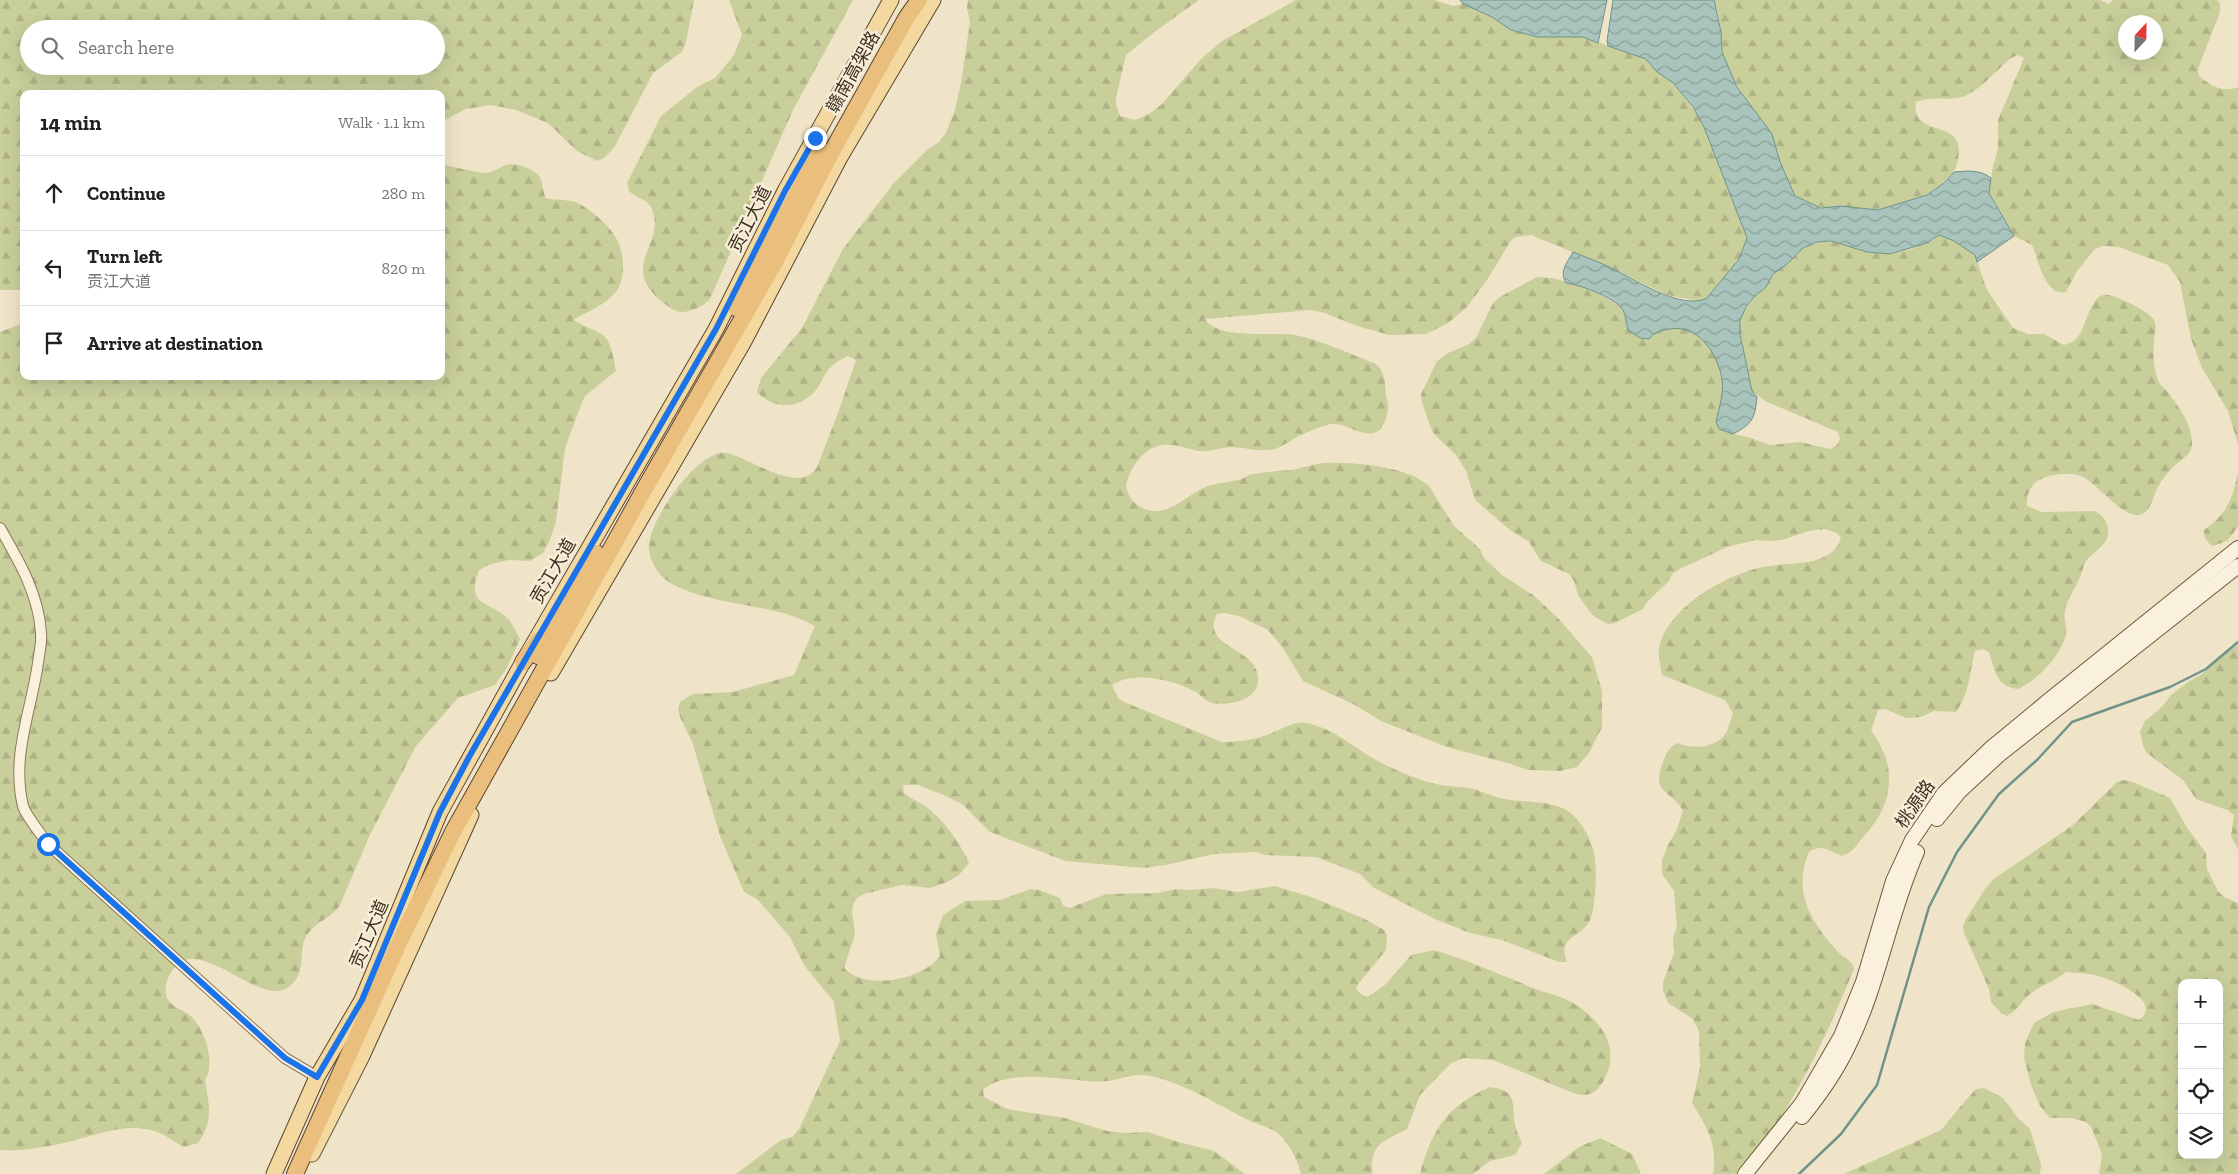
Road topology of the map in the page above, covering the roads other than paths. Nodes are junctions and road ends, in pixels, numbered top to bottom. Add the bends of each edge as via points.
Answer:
1 (891, 0) edge
2 (906, 0) edge
3 (919, 0) edge
4 (932, 0) edge
5 (0, 528) edge
6 (2238, 548) edge
7 (2238, 566) edge
8 (574, 603) junction
9 (523, 662) junction
10 (549, 675) junction
11 (317, 1077) junction
12 (274, 1174) edge
13 (285, 1174) edge
14 (295, 1174) edge
15 (304, 1174) edge
16 (1745, 1174) edge
17 (1756, 1174) edge

1 - 9 main road, 贡江大道 via 785,191 716,329
2 - 8 highway, 赣南高架路 via 798,190
3 - 8 highway, 赣南高架路 via 835,146 775,262
4 - 10 main road via 839,159 743,343
5 - 11 street via 22,566 37,604 42,634 20,742 23,807 48,844 285,1058
6 - 16 main road, 桃源路 via 1990,749 1944,793 1912,840 1892,881 1863,982 1841,1036 1802,1103
7 - 17 main road, 桃源路 via 1999,755 1944,809 1919,846 1903,882 1867,1000 1848,1046 1819,1096
8 - 9 highway
8 - 10 highway
8 - 13 highway, 赣南高架路 via 444,829
8 - 14 highway, 赣南高架路 via 453,832
9 - 11 main road, 贡江大道 via 440,812 362,1000
10 - 15 main road via 466,824 362,1056
11 - 12 main road, 贡江大道

